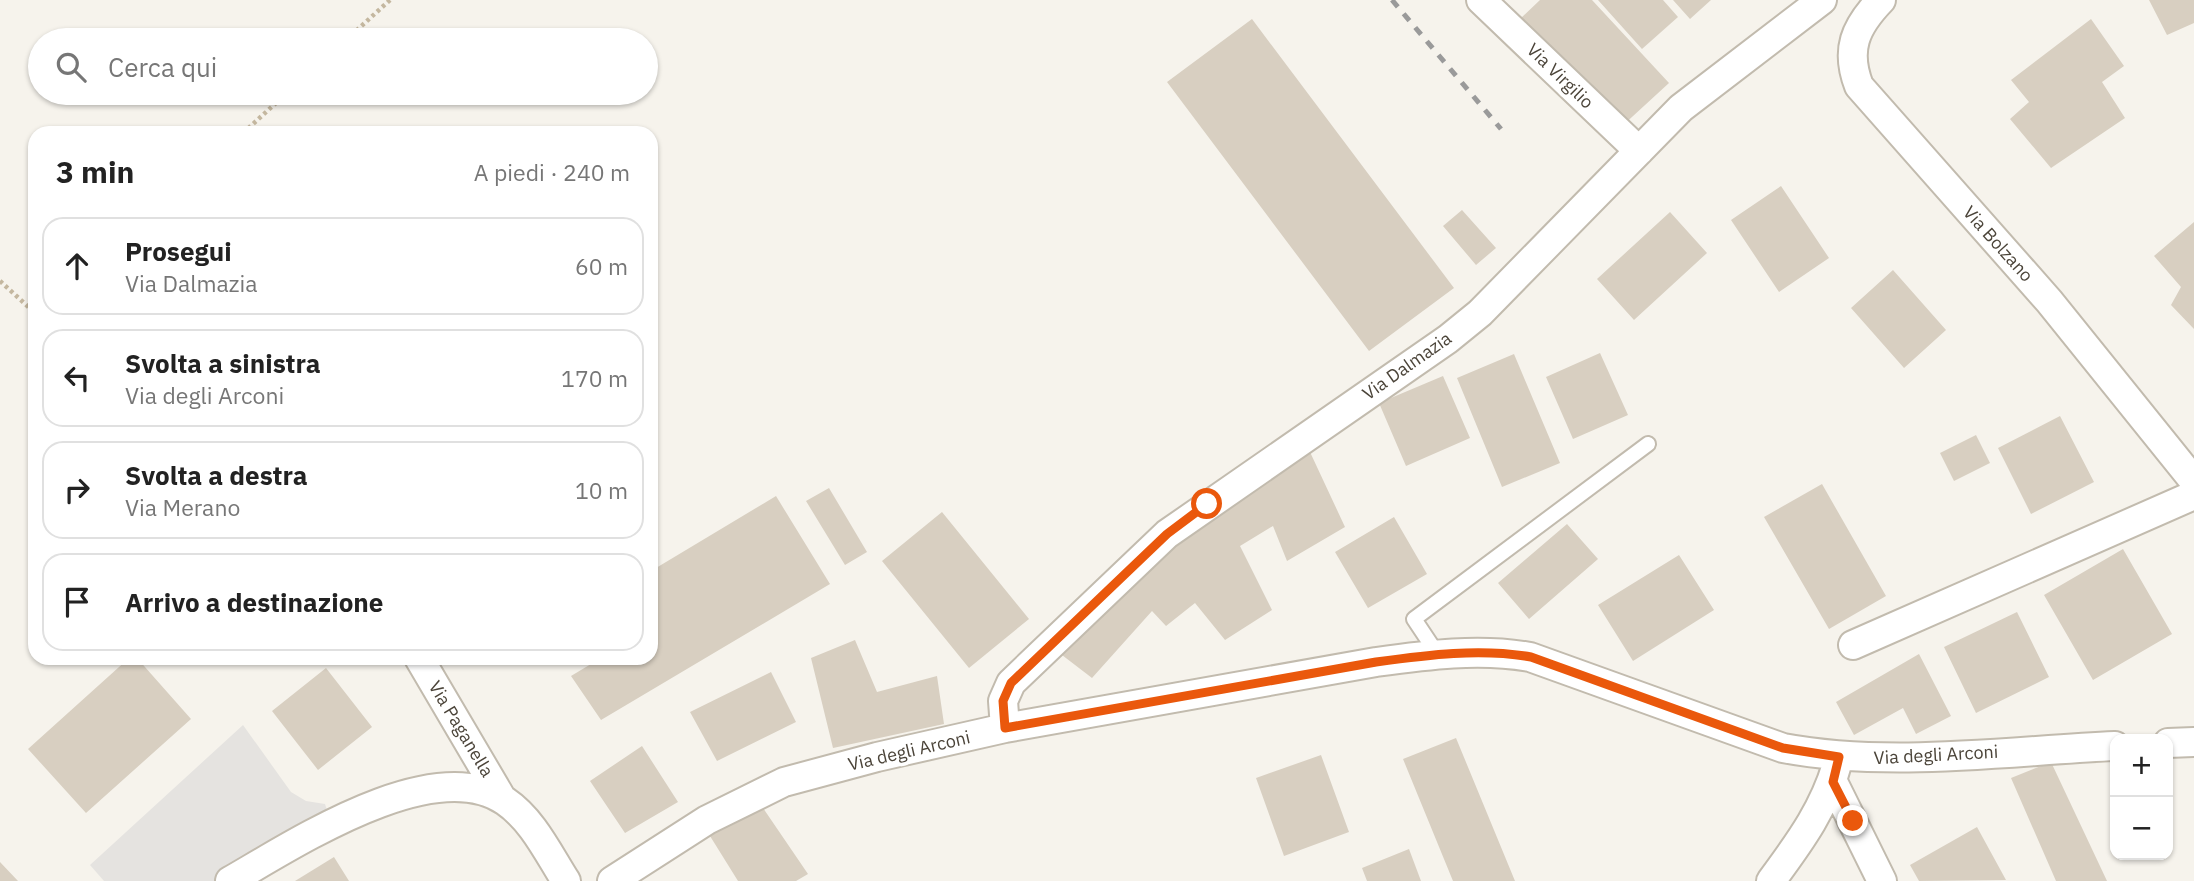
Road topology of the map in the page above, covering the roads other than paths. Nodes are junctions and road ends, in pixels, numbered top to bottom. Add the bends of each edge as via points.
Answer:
1 (1481, 0) edge
2 (1822, 0) edge
3 (1881, 0) edge
4 (1639, 151) junction
5 (1648, 444) dead end
6 (2194, 481) edge
7 (2194, 495) edge
8 (1853, 645) dead end
9 (1438, 655) junction
10 (423, 665) edge
11 (1005, 728) junction
12 (2194, 742) edge
13 (2173, 743) edge
14 (2110, 746) edge
15 (1836, 770) junction
16 (502, 799) junction
17 (230, 881) edge
18 (566, 881) edge
19 (612, 881) edge
20 (1771, 881) edge
21 (1882, 881) edge

1 - 4 street, Via Virgilio
2 - 4 street, Via Dalmazia via 1701,92
3 - 6 street, Via Bolzano via 1858,27 1853,43 1852,68 1859,86 2049,301
4 - 11 street, Via Dalmazia via 1507,287 1448,339 1167,534 1011,683 1003,701
5 - 9 lane via 1414,620
7 - 8 street
9 - 11 street, Via degli Arconi
9 - 15 street, Via degli Arconi via 1494,652 1531,657
10 - 16 street, Via Paganella
11 - 19 street, Via degli Arconi via 784,782 707,820
12 - 13 street
14 - 15 street, Via degli Arconi
15 - 20 street via 1807,833
15 - 21 street
16 - 17 street, Via Paganella via 470,789 431,790 395,798 351,813
16 - 18 street, Via Paganella via 533,829

